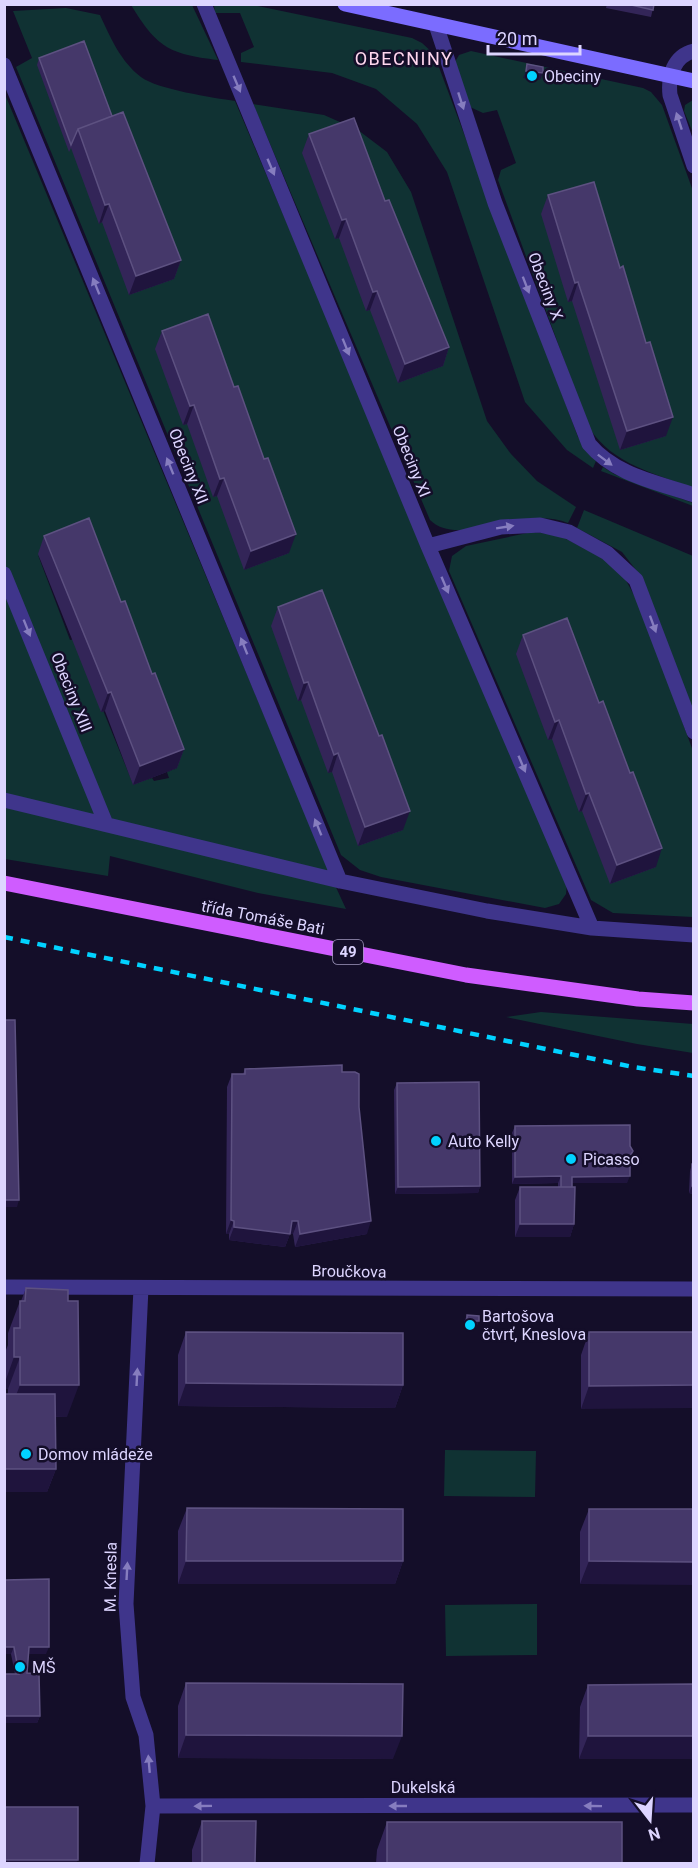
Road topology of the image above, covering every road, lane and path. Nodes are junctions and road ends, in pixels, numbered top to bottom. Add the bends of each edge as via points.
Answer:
1 (204, 4) edge
2 (345, 4) edge
3 (436, 25) junction
4 (693, 51) edge
5 (4, 65) edge
6 (670, 75) junction
7 (693, 81) edge
8 (693, 166) edge
9 (693, 495) edge
10 (428, 546) junction
11 (4, 574) edge
12 (693, 732) edge
13 (4, 800) edge
14 (106, 824) junction
15 (340, 881) junction
16 (4, 883) edge
17 (592, 928) junction
18 (693, 935) edge
19 (693, 1003) edge
20 (4, 1287) edge
21 (141, 1288) junction
22 (693, 1289) edge
23 (153, 1806) junction
24 (693, 1806) edge
25 (147, 1863) edge

1 -> 10 street, Obeciny XI
2 - 3 street
3 - 6 street
3 -> 9 street, Obeciny X via 495,203 589,444 601,459 616,468
4 - 6 street via 677,61
15 -> 5 street, Obeciny XII
6 - 7 street
8 -> 6 street via 670,94
10 -> 12 street via 501,527 540,525 569,532 608,553 636,580
10 -> 17 street, Obeciny XI
11 -> 14 street, Obeciny XIII
13 - 14 street
14 - 15 street
15 - 17 street
16 - 19 main road, třída Tomáše Bati / 49 via 455,973
17 - 18 street
20 - 21 street, Broučkova
21 - 22 street, Broučkova
23 -> 21 street, M. Knesla via 146,1735 133,1697 126,1604
24 -> 23 street, Dukelská
23 - 25 street, M. Knesla

